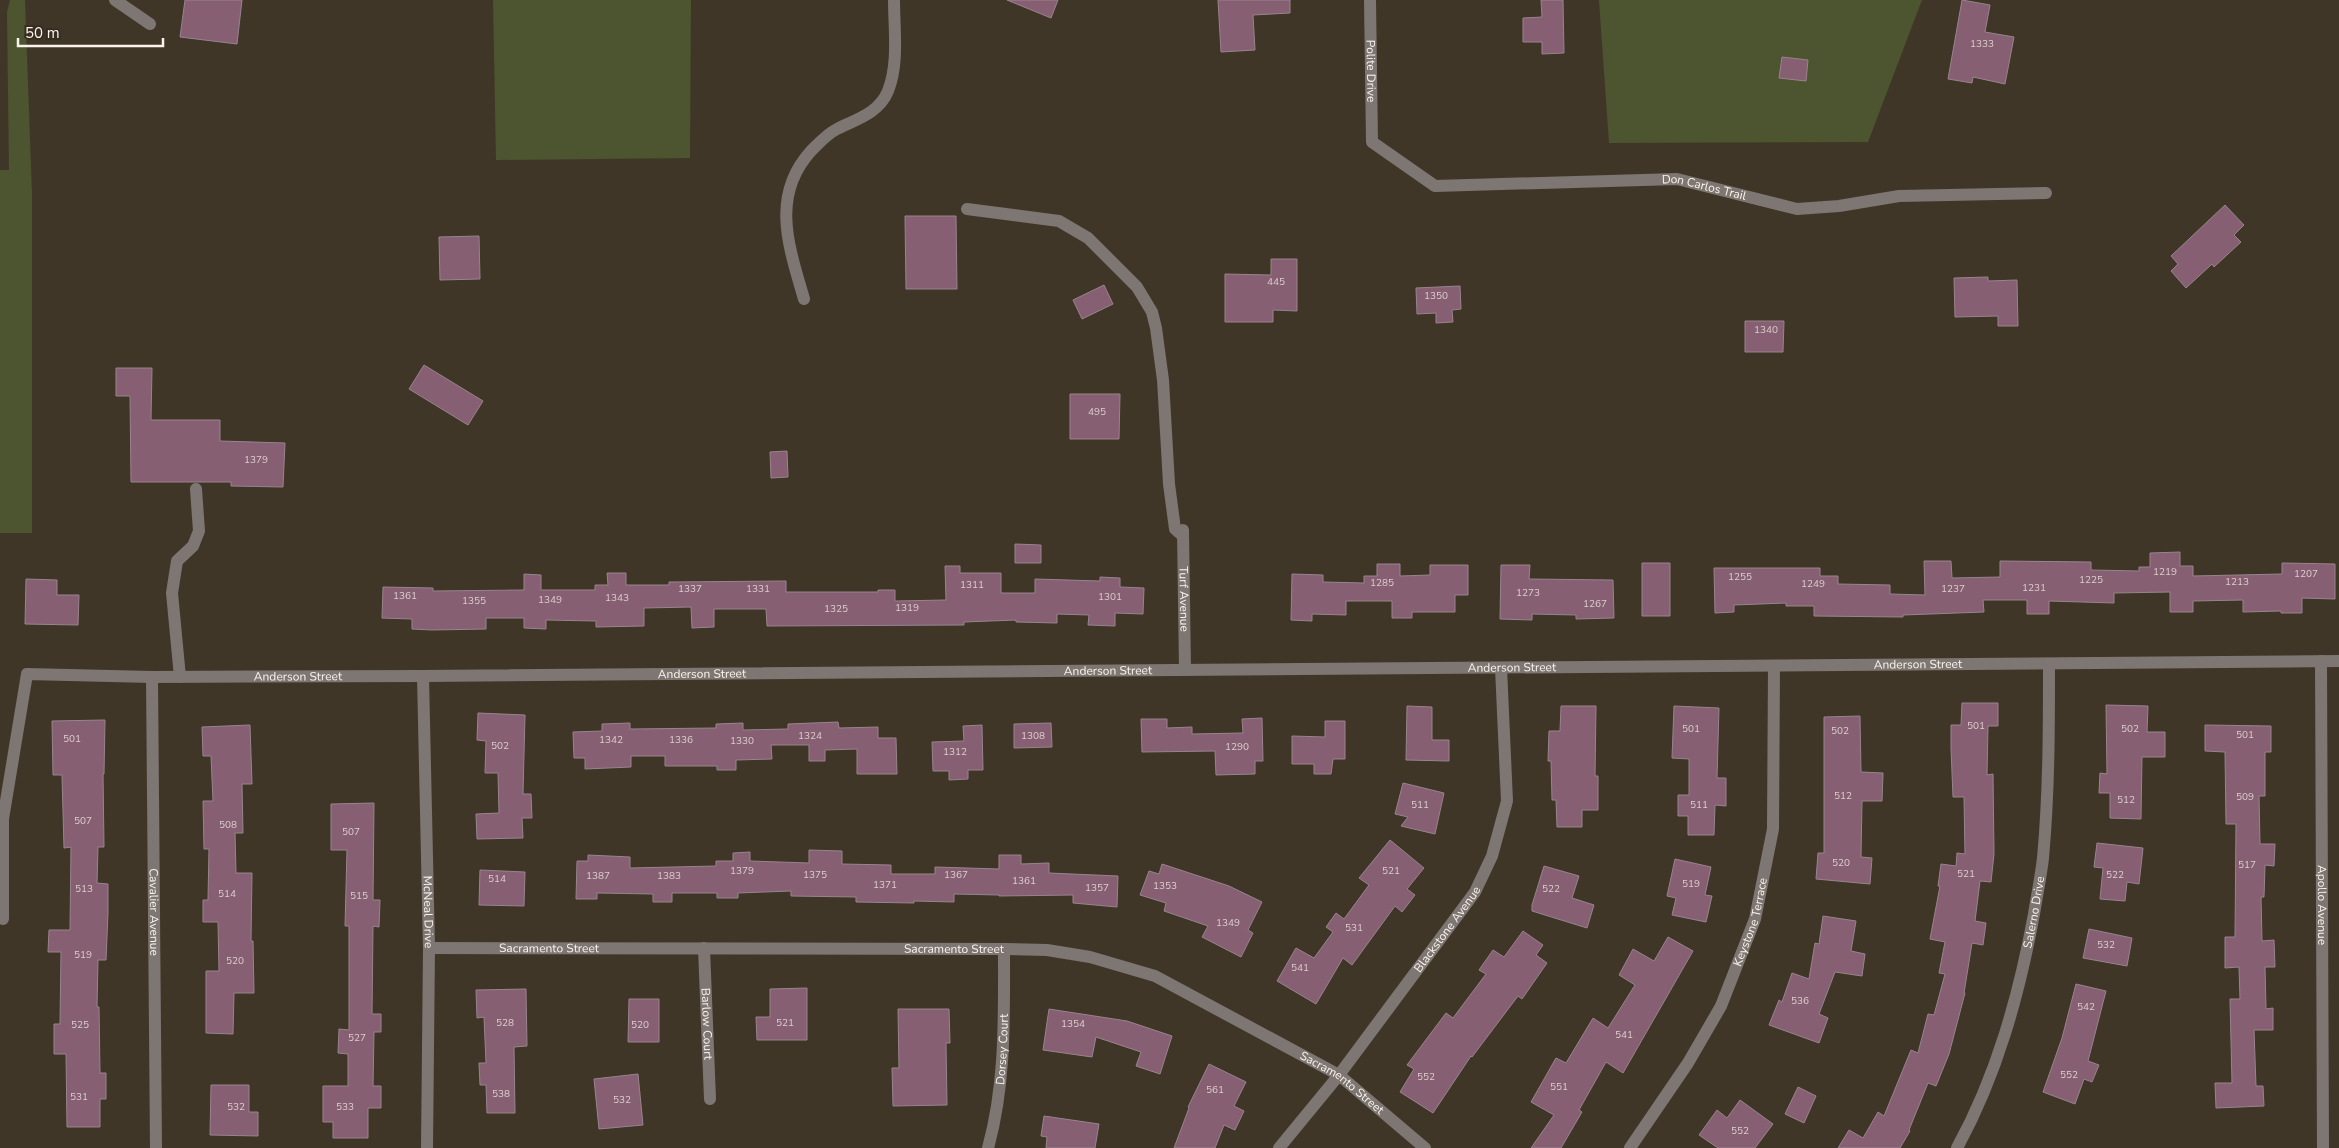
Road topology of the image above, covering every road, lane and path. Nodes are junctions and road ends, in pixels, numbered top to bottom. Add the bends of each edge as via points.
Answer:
1 (115, 0) edge
2 (894, 0) edge
3 (1370, 0) edge
4 (150, 24) dead end
5 (1372, 142) joint
6 (2046, 193) dead end
7 (967, 209) dead end
8 (804, 298) dead end
9 (196, 488) dead end
10 (2320, 661) junction
11 (2339, 661) edge
12 (2049, 664) junction
13 (1774, 667) junction
14 (1501, 668) junction
15 (1185, 670) junction
16 (423, 676) junction
17 (152, 677) junction
18 (180, 677) junction
19 (2, 819) edge
20 (3, 918) dead end
21 (429, 948) junction
22 (704, 948) junction
23 (1004, 949) junction
24 (1339, 1076) junction
25 (710, 1099) dead end
26 (156, 1148) edge
27 (427, 1148) edge
28 (988, 1148) edge
29 (1279, 1148) edge
30 (1425, 1148) edge
31 (1630, 1148) edge
32 (1957, 1148) edge
33 (2324, 1148) edge

1 - 4 street
2 - 8 street via 894,70 888,92 874,110 836,129 819,142 805,158 788,190 787,236
3 - 5 street, Polite Drive
5 - 6 street, Don Carlos Trail via 1435,186 1677,180 1797,209 1899,196
7 - 15 street, Turf Avenue via 1058,220 1088,238 1137,287 1152,312 1163,380 1175,529 1183,532
9 - 18 street via 199,531 193,546 177,561 172,593
10 - 11 street, Anderson Street
10 - 12 street, Anderson Street
10 - 33 street, Apollo Avenue
12 - 13 street, Anderson Street
12 - 32 street, Salerno Drive via 2043,859 2027,949 2003,1043 1978,1109
13 - 14 street, Anderson Street
13 - 31 street, Keystone Terrace via 1773,829 1755,920 1721,1006 1688,1063
14 - 15 street, Anderson Street
14 - 24 street, Blackstone Avenue via 1507,801 1492,856 1475,892
15 - 16 street, Anderson Street
16 - 18 street, Anderson Street
16 - 21 street, McNeal Drive
17 - 18 street, Anderson Street
17 - 19 street, Anderson Street via 27,674
17 - 26 street, Cavalier Avenue
19 - 20 street
21 - 22 street, Sacramento Street
21 - 27 street, McNeal Drive
22 - 23 street, Sacramento Street
22 - 25 street, Barlow Court
23 - 24 street, Sacramento Street via 1047,950 1090,957 1155,976
23 - 28 street, Dorsey Court via 1004,1042 996,1116
24 - 29 street, Blackstone Avenue
24 - 30 street, Sacramento Street

